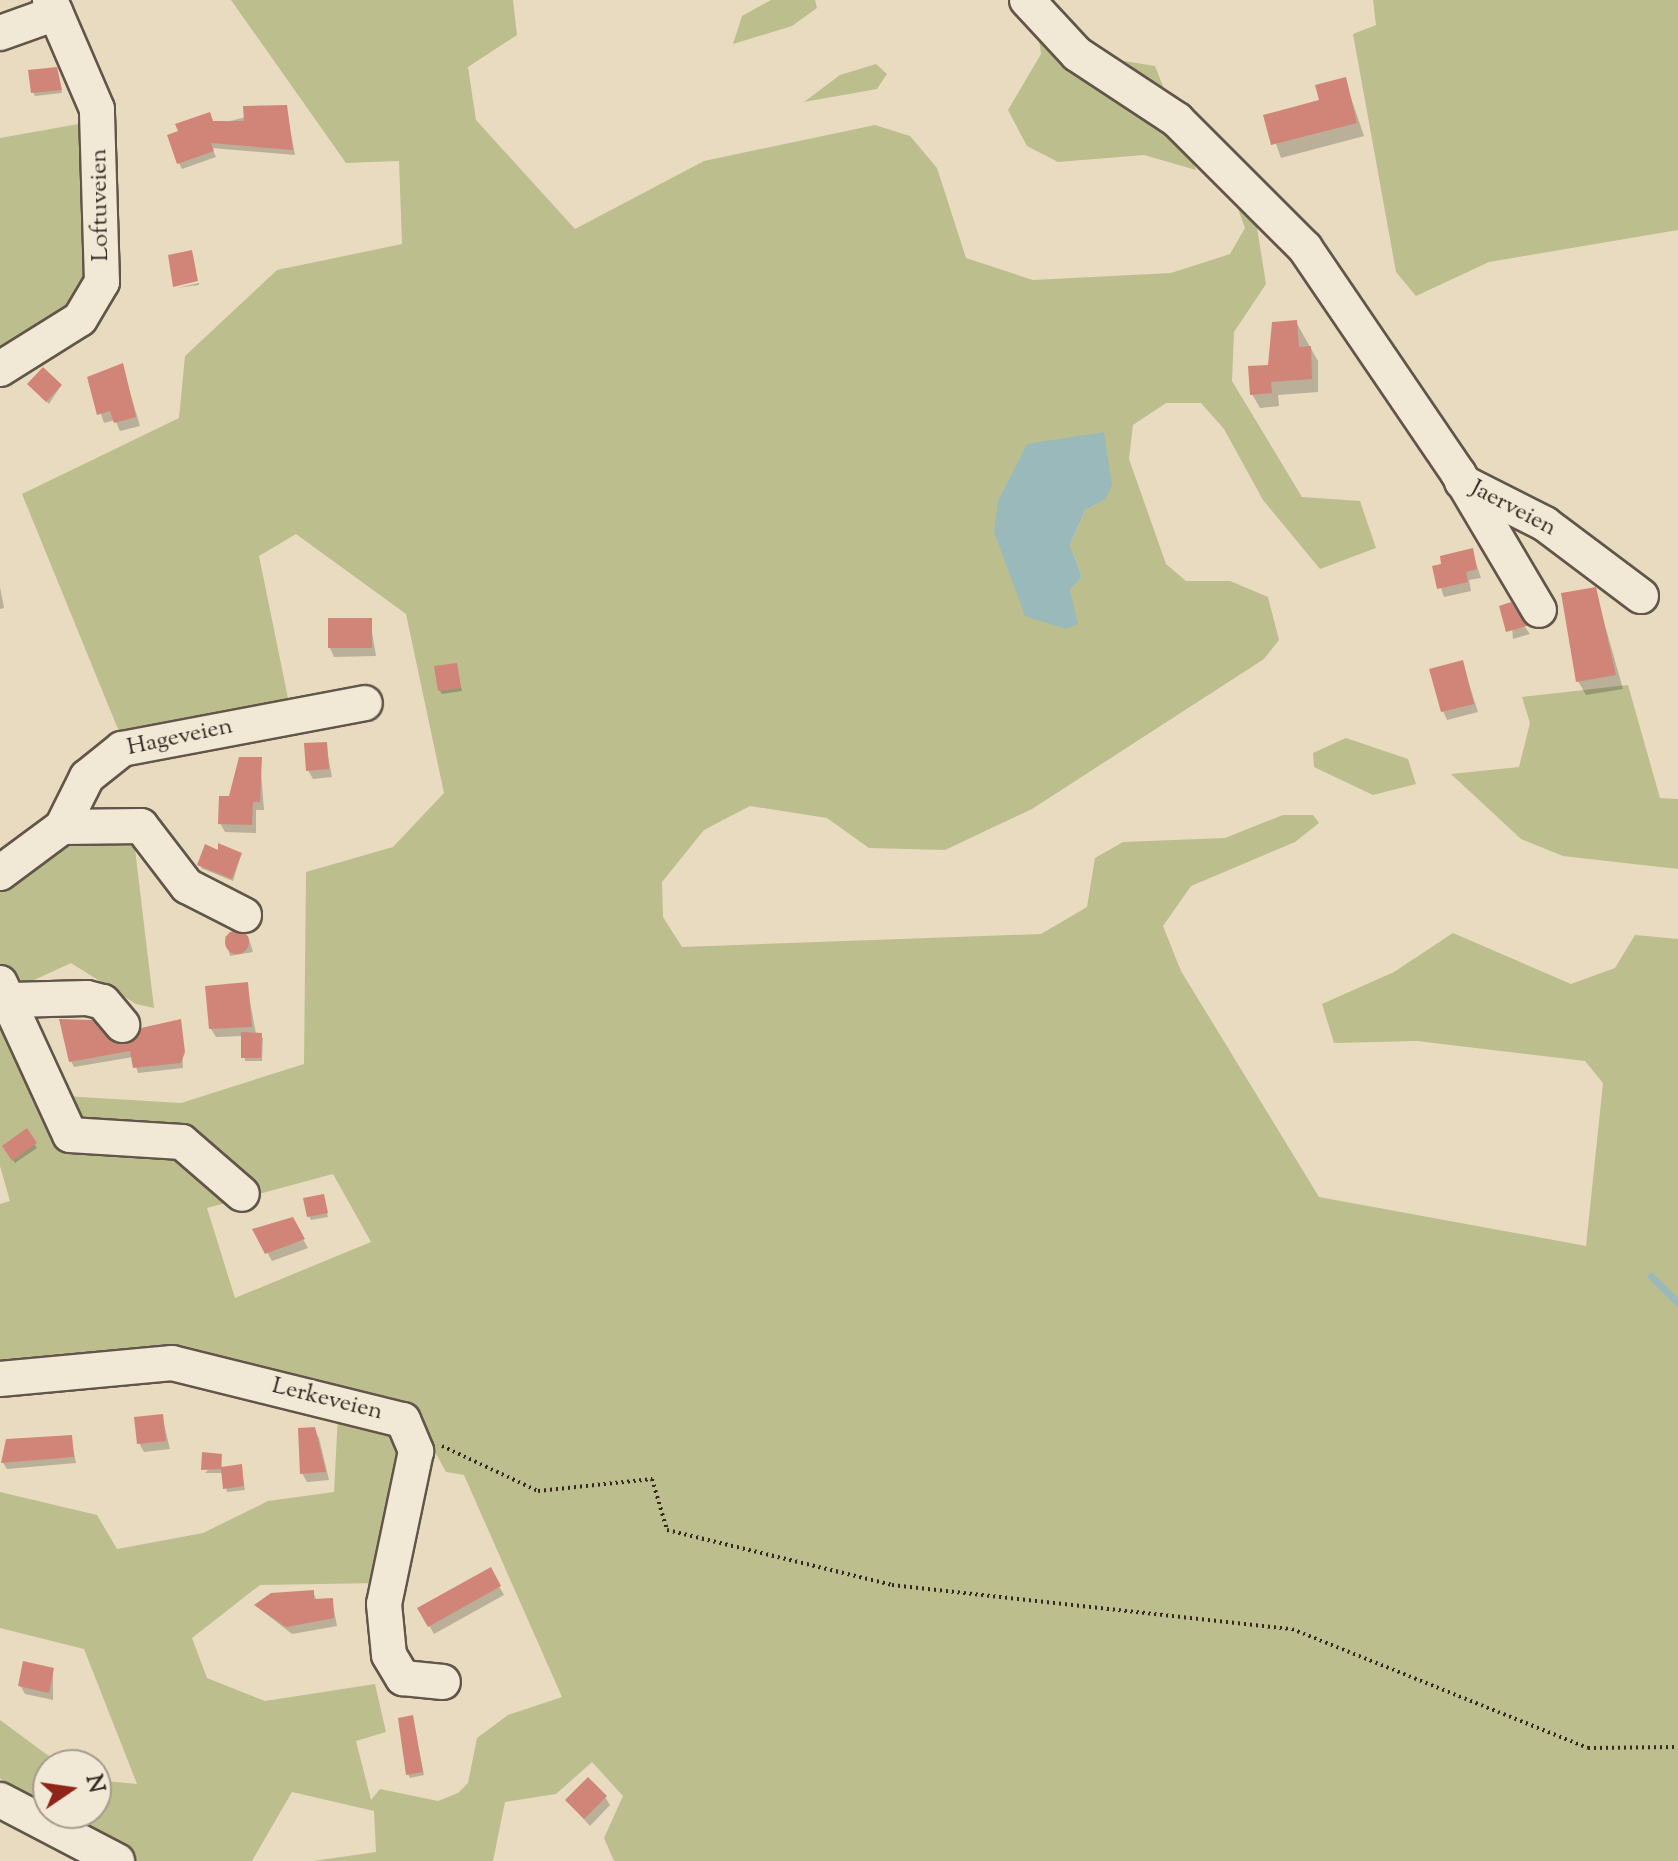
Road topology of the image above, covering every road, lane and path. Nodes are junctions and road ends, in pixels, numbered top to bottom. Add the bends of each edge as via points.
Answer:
1 (1027, 0) edge
2 (53, 7) edge
3 (0, 33) edge
4 (0, 369) edge
5 (1462, 481) junction
6 (1641, 596) dead end
7 (1539, 610) dead end
8 (365, 703) dead end
9 (62, 827) junction
10 (0, 873) edge
11 (244, 915) dead end
12 (6, 992) edge
13 (122, 1025) dead end
14 (242, 1194) dead end
15 (0, 1379) edge
16 (414, 1433) junction
17 (443, 1682) dead end
18 (1678, 1747) edge
19 (0, 1800) edge
20 (117, 1861) edge

1 - 5 street via 1077,54 1177,120 1305,248
2 - 3 street
2 - 4 street, Loftuveien via 97,109 102,282 80,319
5 - 6 street, Jaerveien via 1545,524
5 - 7 street, Jaerveien
8 - 9 street, Hageveien via 122,749 87,777
9 - 10 street, Hageveien
9 - 11 street via 141,826 187,886
12 - 13 street via 103,1002
12 - 14 street via 70,1135 182,1142
15 - 16 street, Lerkeveien via 172,1363 395,1416
16 - 17 street, Lerkeveien via 411,1494 384,1604 391,1666 415,1681
16 - 18 path via 538,1491 652,1479 667,1530 892,1585 1292,1629 1588,1748
19 - 20 street

